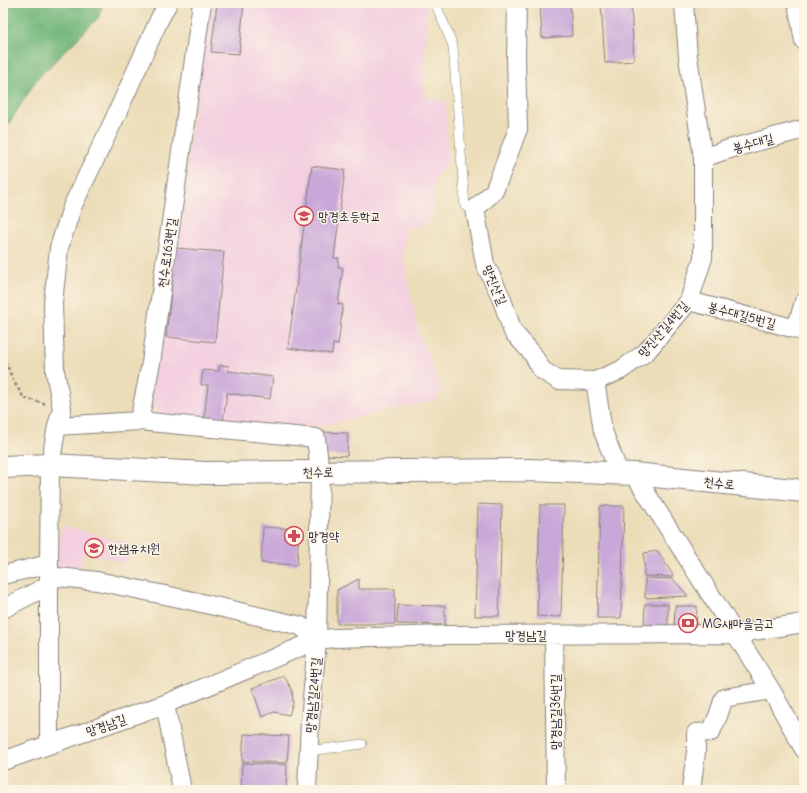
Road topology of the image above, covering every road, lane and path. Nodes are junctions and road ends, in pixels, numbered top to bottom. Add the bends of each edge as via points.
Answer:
1 (168, 3) edge
2 (202, 3) edge
3 (437, 3) edge
4 (517, 3) edge
5 (684, 3) edge
6 (797, 3) edge
7 (804, 41) edge
8 (804, 129) edge
9 (703, 158) junction
10 (475, 209) junction
11 (689, 300) junction
12 (804, 302) edge
13 (800, 330) edge
14 (3, 356) edge
15 (594, 381) junction
16 (62, 409) junction
17 (139, 421) junction
18 (57, 426) junction
19 (50, 465) junction
20 (3, 467) edge
21 (320, 472) junction
22 (626, 474) junction
23 (804, 491) edge
24 (3, 575) edge
25 (49, 575) junction
26 (3, 609) edge
27 (804, 623) edge
28 (554, 634) junction
29 (735, 634) junction
30 (317, 640) junction
31 (771, 690) junction
32 (165, 704) junction
33 (362, 744) dead end
34 (49, 745) junction
35 (804, 749) edge
36 (309, 751) junction
37 (3, 761) edge
38 (182, 790) edge
39 (307, 790) edge
40 (556, 790) edge
41 (691, 790) edge

1 - 16 street via 72,207 59,248 53,303 55,371
2 - 17 street, 천수로163번길 via 152,363
3 - 10 lane via 452,46 465,206
4 - 10 street via 518,129 494,190
5 - 9 street, 망진산길4번길 via 688,57
6 - 7 street
8 - 9 street, 봉수대길
9 - 11 street, 망진산길4번길 via 703,258
10 - 15 street, 망진산길 via 484,264 501,297 513,332 532,353 542,370 558,380
11 - 13 street, 봉수대길5번길
11 - 15 street, 망진산길4번길 via 646,352 621,370
12 - 13 street, 봉수대길5번길
14 - 16 path via 24,398
15 - 22 street via 602,431
16 - 18 street
17 - 18 street
17 - 21 street via 316,438
18 - 19 street
19 - 20 street, 천수로
19 - 21 street, 천수로 via 206,473
19 - 25 street
21 - 22 street, 천수로 via 528,470
21 - 30 street
22 - 23 street, 천수로
22 - 29 street via 696,572
24 - 25 street
25 - 26 street
25 - 30 street via 184,599 301,626
25 - 34 street
27 - 29 street, 망경남길
28 - 29 street, 망경남길
28 - 30 street, 망경남길
28 - 40 street, 망경남길36번길
29 - 31 street
30 - 32 street, 망경남길
30 - 36 street, 망경남길24번길
31 - 35 street
31 - 41 street via 724,698 711,732 696,733
32 - 34 street, 망경남길
32 - 38 street
33 - 36 lane, 망경남길24번길
34 - 37 street, 망경남길
36 - 39 street, 망경남길24번길

